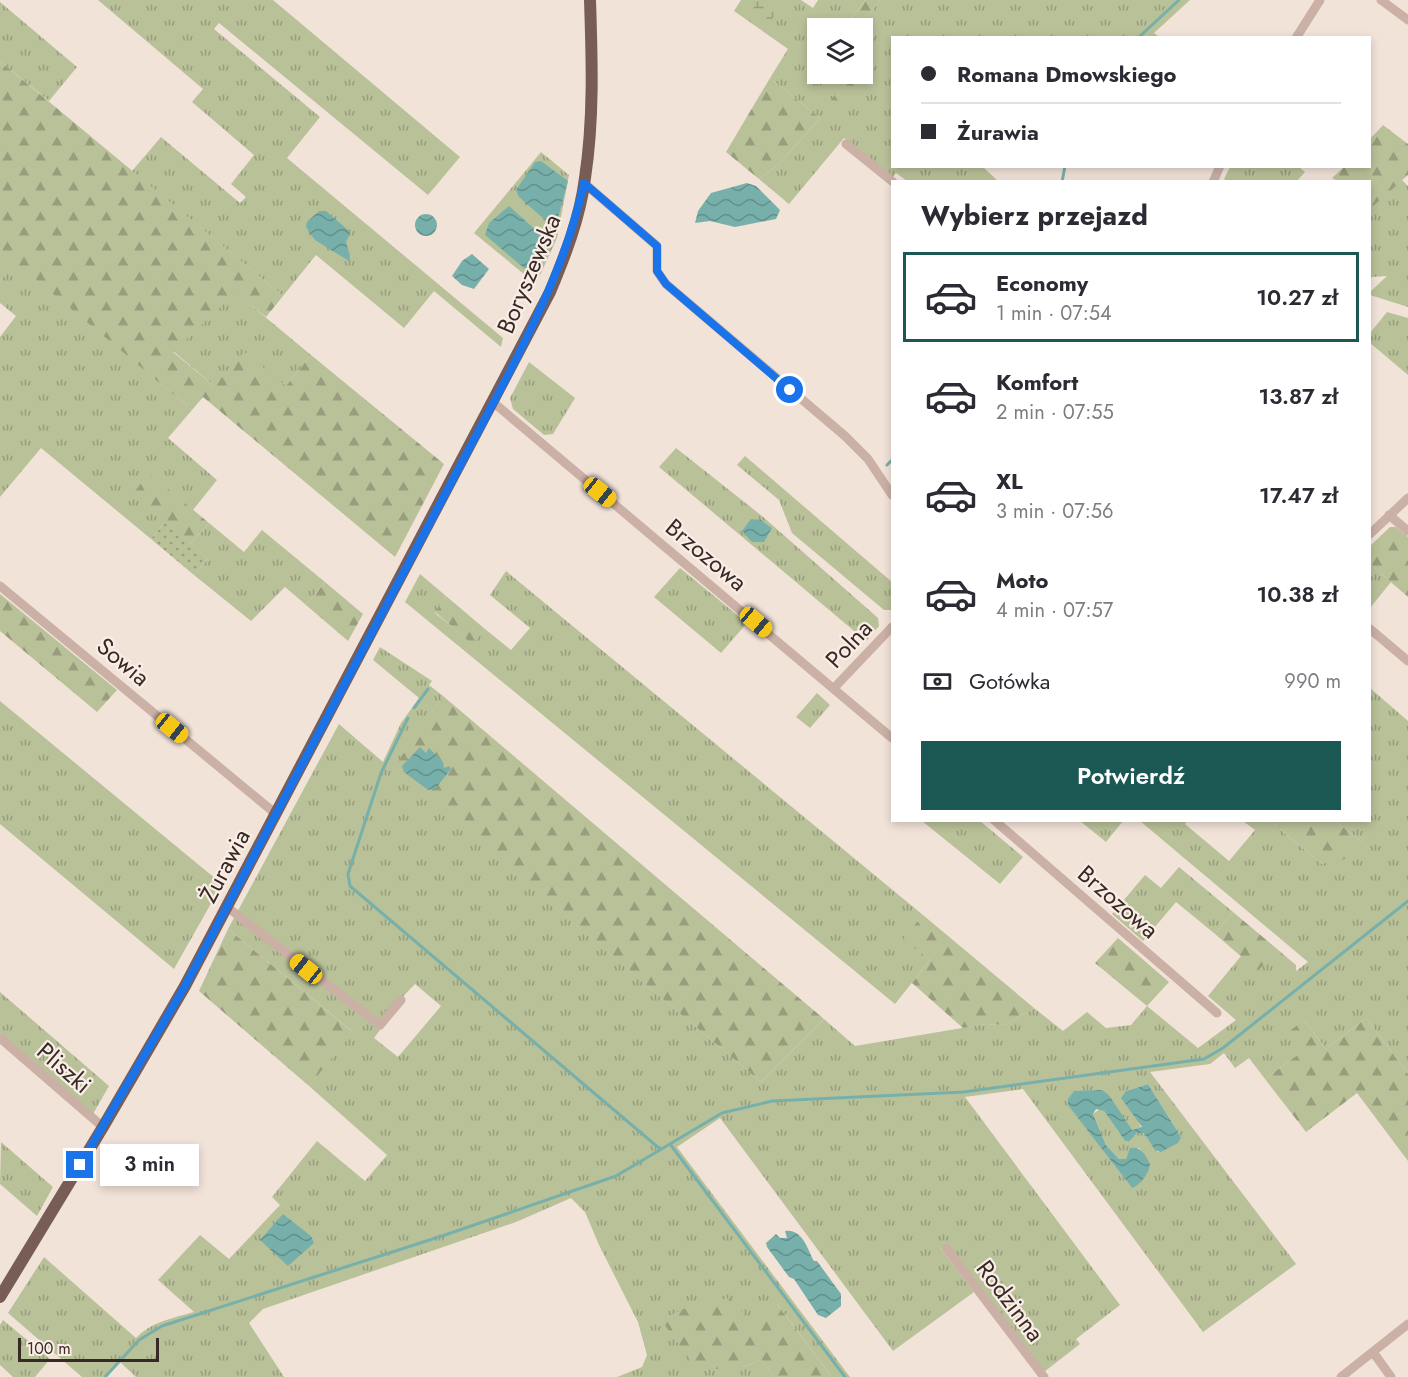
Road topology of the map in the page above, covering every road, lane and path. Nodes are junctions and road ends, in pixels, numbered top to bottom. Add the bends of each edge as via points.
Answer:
1 (590, 0) edge
2 (1320, 0) edge
3 (1381, 0) edge
4 (1408, 20) edge
5 (1297, 36) edge
6 (846, 144) dead end
7 (891, 180) edge
8 (584, 183) junction
9 (494, 403) junction
10 (471, 446) joint
11 (891, 494) edge
12 (1408, 498) edge
13 (1389, 515) junction
14 (1371, 519) edge
15 (1378, 525) junction
16 (1408, 531) edge
17 (1371, 533) edge
18 (0, 586) edge
19 (891, 628) edge
20 (1371, 630) edge
21 (1408, 661) edge
22 (834, 688) junction
23 (891, 737) edge
24 (276, 814) junction
25 (996, 822) edge
26 (227, 907) junction
27 (401, 1000) dead end
28 (1217, 1013) dead end
29 (0, 1038) edge
30 (103, 1127) junction
31 (946, 1248) dead end
32 (0, 1297) edge
33 (1408, 1324) edge
34 (1373, 1352) junction
35 (1044, 1377) edge
36 (1341, 1377) edge
37 (1391, 1377) edge

1 - 8 main road, Boryszewska via 593,89
2 - 5 street
3 - 4 street
6 - 7 street
8 - 9 main road, Boryszewska via 571,237 554,281
8 - 11 street via 657,246 657,271 666,284 845,436 868,459
9 - 10 main road, Boryszewska
9 - 22 street, Brzozowa
10 - 24 main road, Żurawia
12 - 13 street
13 - 15 street
13 - 16 street
14 - 15 street
15 - 17 street
18 - 24 street, Sowia
19 - 22 street, Polna
20 - 21 street
22 - 23 street, Brzozowa
24 - 26 main road, Żurawia
25 - 28 street, Brzozowa
26 - 27 street via 380,1025
26 - 30 main road, Żurawia
29 - 30 street, Pliszki
30 - 32 main road, Żurawia
31 - 35 street, Rodzinna
33 - 34 street
34 - 36 street
34 - 37 street

